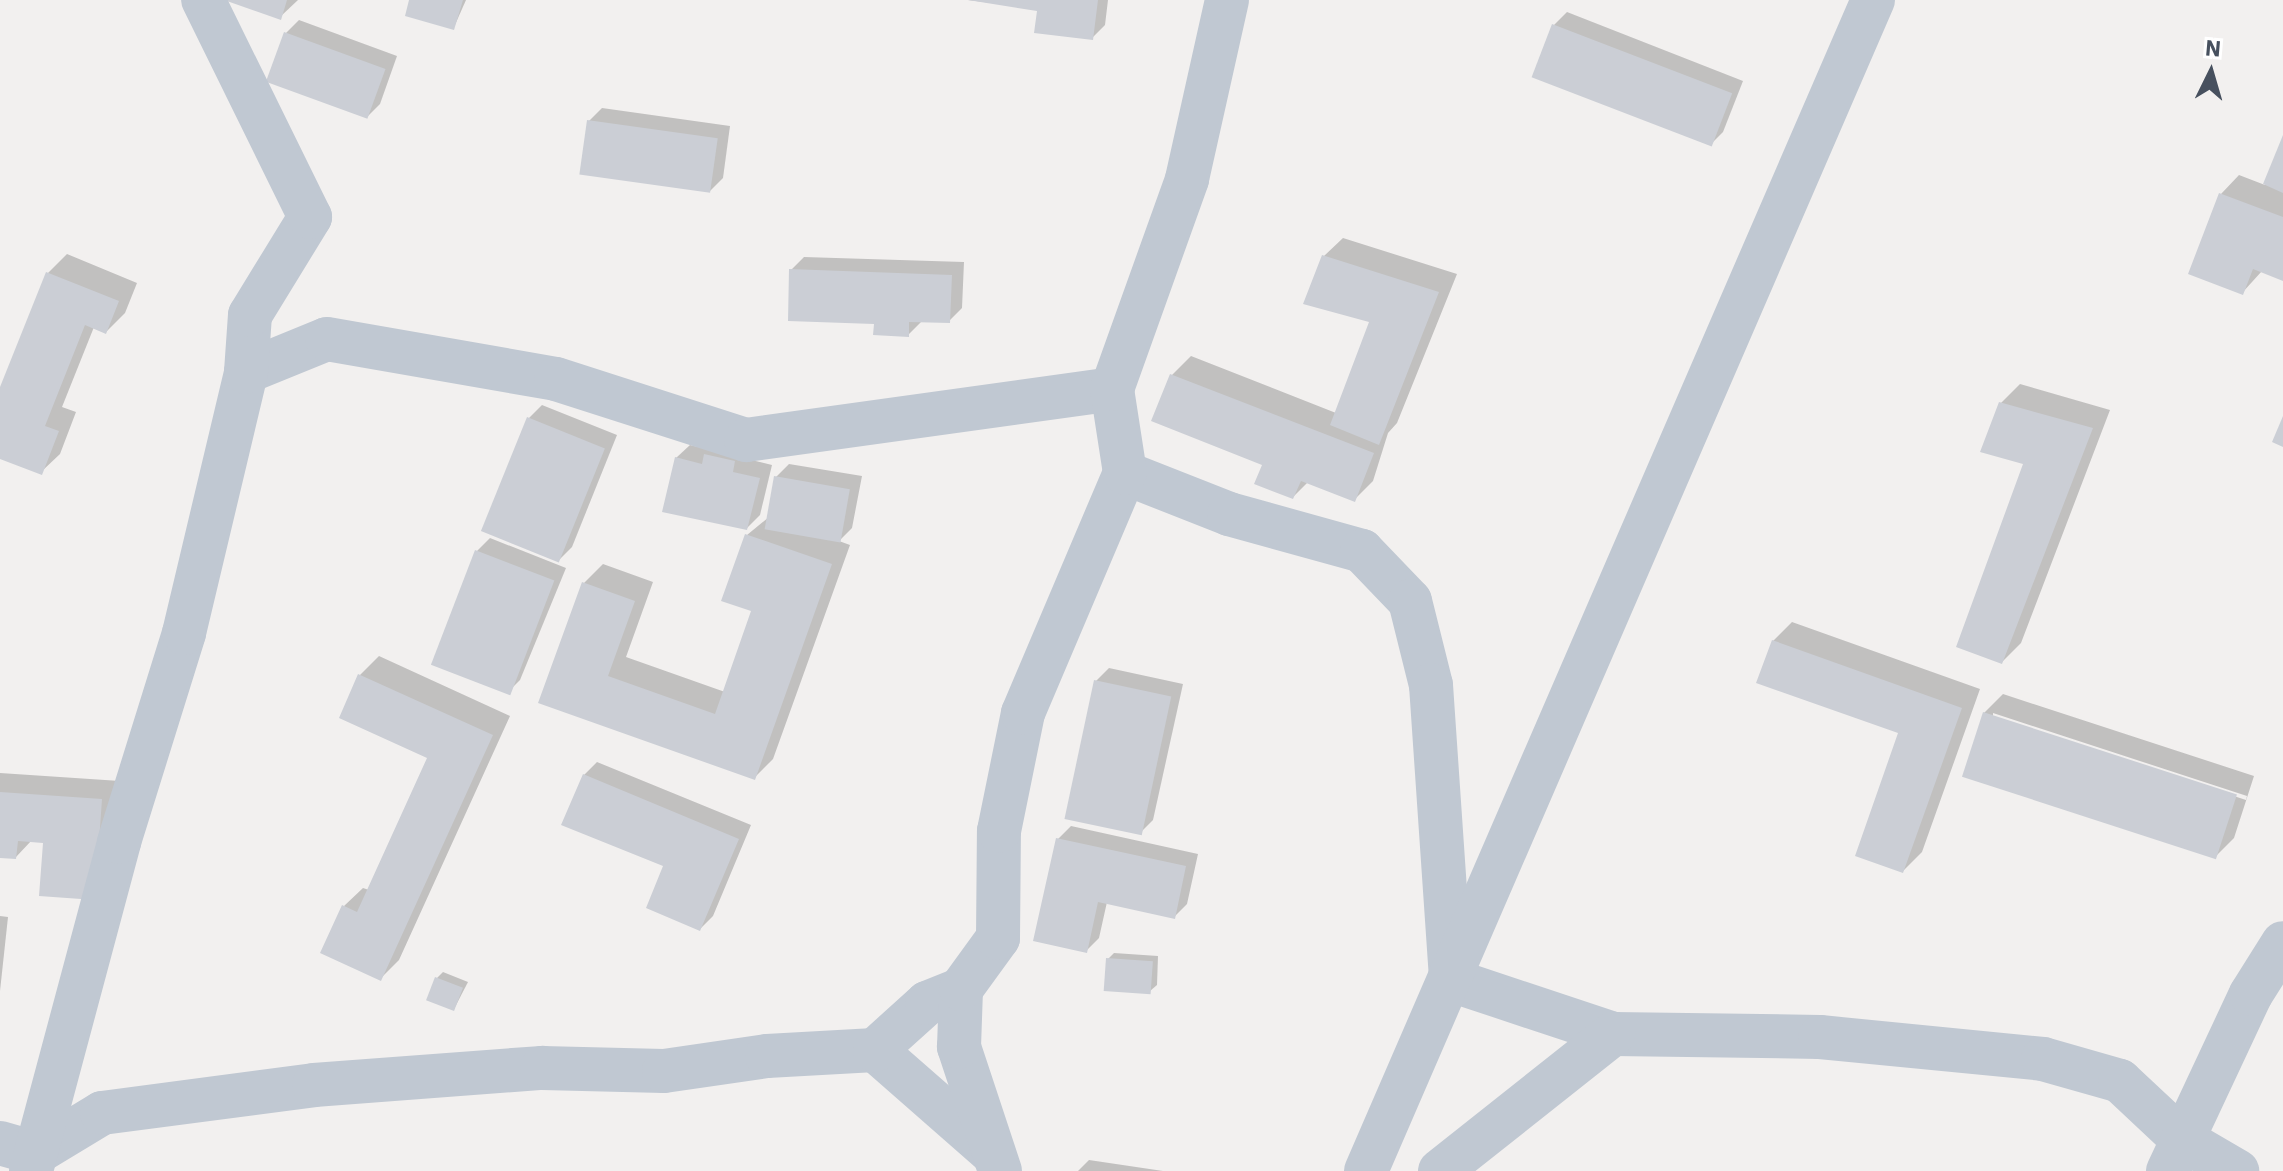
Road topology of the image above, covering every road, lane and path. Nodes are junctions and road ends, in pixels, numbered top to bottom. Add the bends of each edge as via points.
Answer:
1 (203, 0) edge
2 (1227, 0) edge
3 (1873, 0) edge
4 (246, 372) junction
5 (1112, 389) junction
6 (1125, 473) junction
7 (2283, 943) edge
8 (1451, 980) junction
9 (961, 989) junction
10 (1613, 1034) junction
11 (959, 1047) junction
12 (875, 1050) junction
13 (2175, 1155) edge
14 (22, 1156) edge
15 (998, 1164) edge
16 (1366, 1171) edge
17 (1440, 1171) edge
18 (2237, 1171) edge

1 - 4 street via 310,217 250,315
2 - 5 street via 1187,179
3 - 8 street
4 - 5 street via 327,339 556,379 746,440
4 - 14 street via 184,633
5 - 6 street
6 - 8 street via 1229,514 1362,551 1410,601 1431,685
6 - 9 street via 1023,713 999,831 998,938
7 - 13 street via 2251,994
8 - 10 street
8 - 16 street
9 - 11 street
9 - 12 street via 927,1003
10 - 13 street via 1820,1037 2043,1059 2120,1081
10 - 17 street
11 - 12 street via 922,1054
11 - 15 street
12 - 14 street via 767,1056 664,1071 542,1068 314,1085 102,1113
12 - 15 street
13 - 18 street

